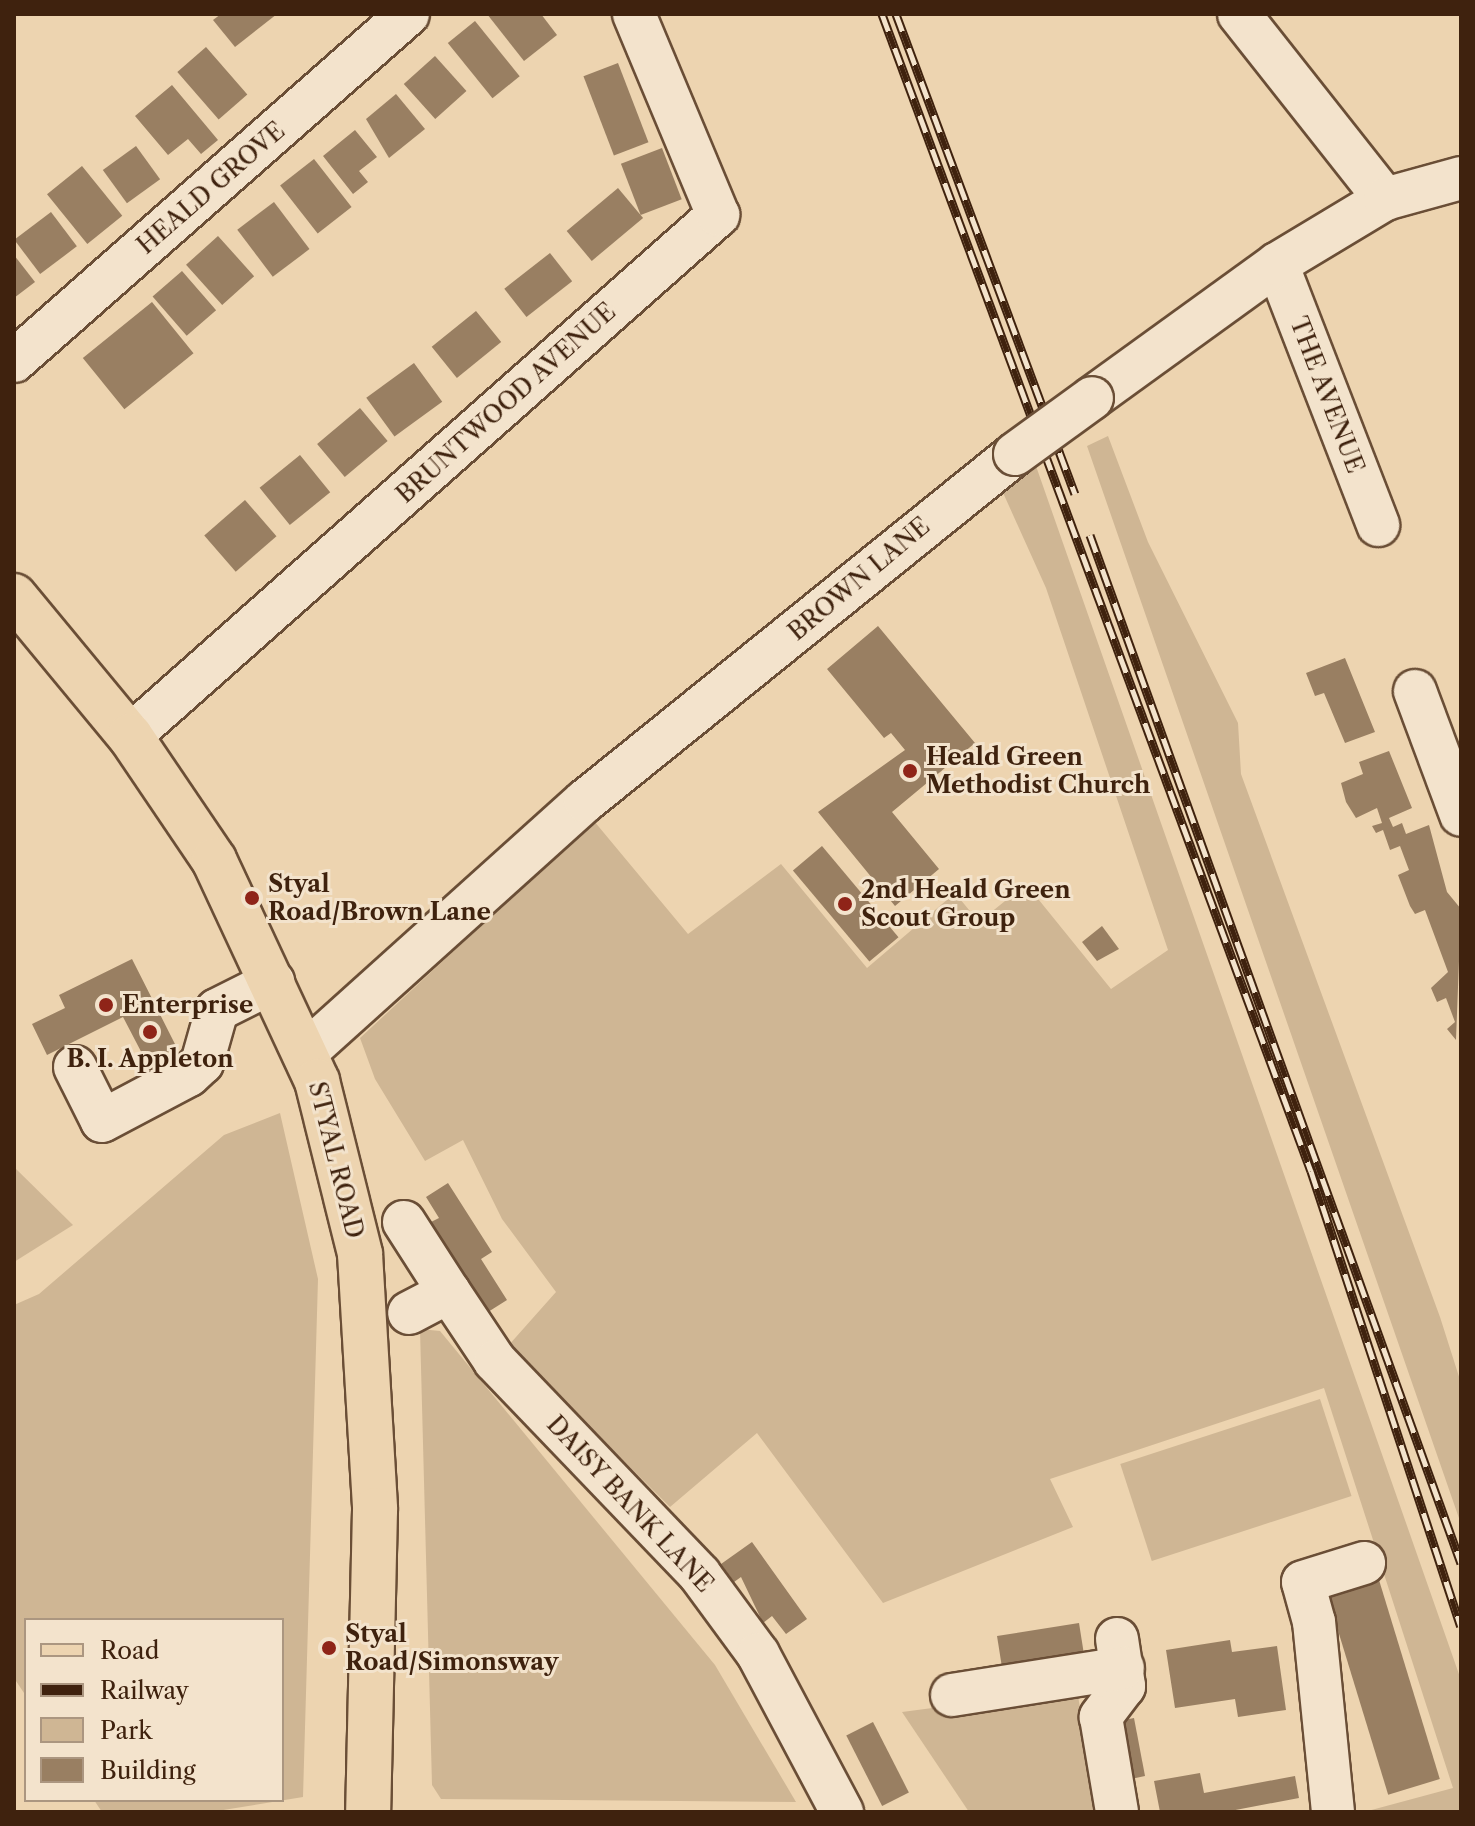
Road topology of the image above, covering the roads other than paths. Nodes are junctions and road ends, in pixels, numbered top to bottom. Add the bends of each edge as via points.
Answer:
1 (408, 14) edge
2 (634, 14) edge
3 (1239, 14) edge
4 (1461, 178) edge
5 (1385, 199) junction
6 (1277, 264) junction
7 (14, 361) edge
8 (1378, 525) dead end
9 (14, 596) edge
10 (1415, 691) dead end
11 (130, 736) junction
12 (1461, 815) edge
13 (273, 982) junction
14 (306, 1052) junction
15 (75, 1067) dead end
16 (404, 1222) dead end
17 (449, 1292) junction
18 (409, 1313) dead end
19 (1364, 1563) dead end
20 (952, 1695) dead end
21 (368, 1812) edge
22 (842, 1812) edge
23 (1117, 1812) edge
24 (1333, 1812) edge

1 - 7 street, HEALD GROVE
2 - 11 street, BRUNTWOOD AVENUE via 718,215
3 - 5 street
4 - 5 street, BROWN LANE
5 - 6 street, BROWN LANE
6 - 8 street, THE AVENUE
6 - 14 street, BROWN LANE, bridge via 1015,454 585,801
9 - 11 main road, STYAL ROAD
10 - 12 street
11 - 13 main road, STYAL ROAD via 214,860
13 - 14 main road, STYAL ROAD
13 - 15 street via 217,1010 202,1063 189,1075 102,1121
14 - 21 main road, STYAL ROAD via 360,1254 375,1510
16 - 17 street, DAISY BANK LANE
17 - 18 street
17 - 22 street, DAISY BANK LANE via 495,1361 700,1575 758,1654
19 - 24 street via 1303,1582 1314,1622
20 - 23 street via 1120,1654 1124,1686 1101,1717

